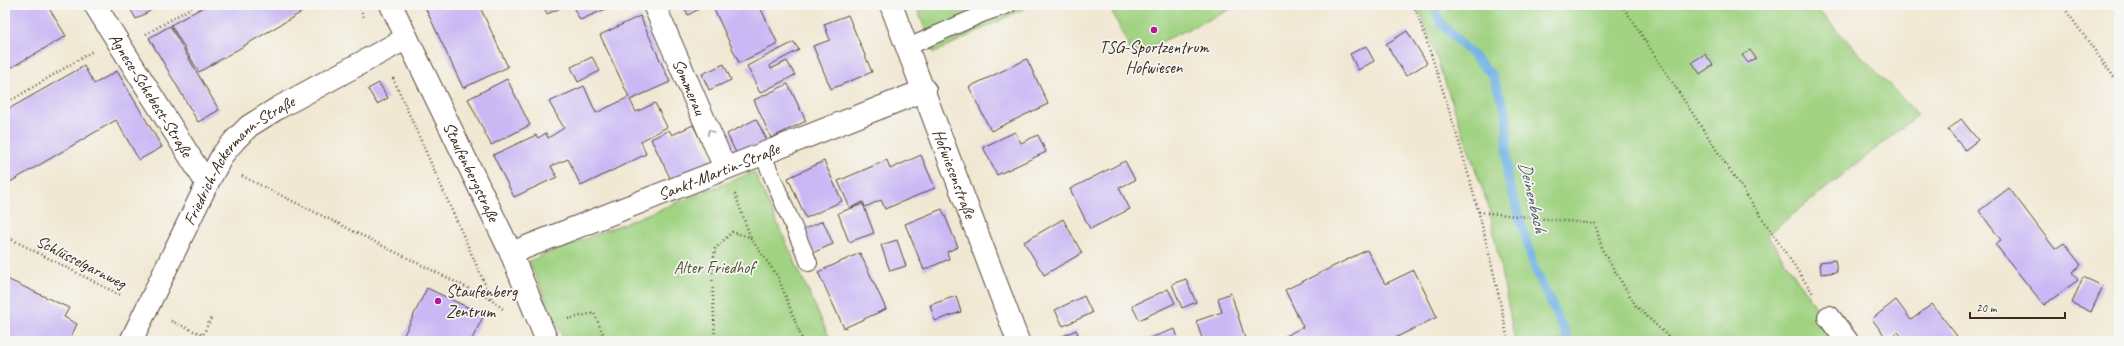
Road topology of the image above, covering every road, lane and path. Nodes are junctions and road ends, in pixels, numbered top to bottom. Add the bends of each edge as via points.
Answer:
1 (95, 5) edge
2 (196, 5) edge
3 (358, 5) edge
4 (391, 5) edge
5 (654, 5) edge
6 (892, 5) edge
7 (1008, 5) edge
8 (1414, 5) edge
9 (1622, 5) edge
10 (2062, 5) edge
11 (407, 38) junction
12 (119, 43) junction
13 (908, 46) junction
14 (381, 51) junction
15 (2119, 84) edge
16 (925, 90) junction
17 (5, 104) edge
18 (762, 154) junction
19 (218, 164) junction
20 (726, 168) junction
21 (207, 184) junction
22 (1479, 212) junction
23 (5, 236) edge
24 (750, 237) junction
25 (512, 253) junction
26 (809, 263) dead end
27 (492, 300) junction
28 (146, 309) junction
29 (505, 311) dead end
30 (1829, 317) joint
31 (211, 318) dead end
32 (131, 341) edge
33 (546, 341) edge
34 (715, 341) edge
35 (803, 341) edge
36 (1018, 341) edge
37 (1508, 341) edge
38 (1673, 341) edge
39 (1847, 341) edge

1 - 12 street, Agnese-Schebest-Straße
2 - 12 path
3 - 14 path
4 - 11 street, Staufenbergstraße
20 -> 5 street, Sommerau
6 - 13 street, Hofwiesenstraße
7 - 13 lane
8 - 22 path via 1443,88
9 - 30 path
10 - 15 path
11 - 14 street, Friedrich-Ackermann-Straße
11 - 25 street, Staufenbergstraße
12 - 17 path
12 - 21 street, Agnese-Schebest-Straße
13 - 16 street, Hofwiesenstraße
14 - 19 street, Friedrich-Ackermann-Straße via 249,126
14 - 27 path
16 - 18 street, Sankt-Martin-Straße
16 - 36 street, Hofwiesenstraße
18 - 20 street, Sankt-Martin-Straße
18 - 26 lane
19 - 21 street, Friedrich-Ackermann-Straße
19 - 27 path
20 - 24 path
20 - 25 street, Sankt-Martin-Straße
21 - 28 street, Friedrich-Ackermann-Straße
22 - 37 path
22 - 38 path via 1595,224 1603,251 1636,306
23 - 28 path, Schlüsselgarnweg
24 - 34 path via 732,232 716,249 712,273
24 - 35 path via 778,277
25 - 33 street, Staufenbergstraße
27 - 29 path
28 - 31 path, Schlüsselgarnweg via 203,336
28 - 32 street, Friedrich-Ackermann-Straße
30 - 39 street

